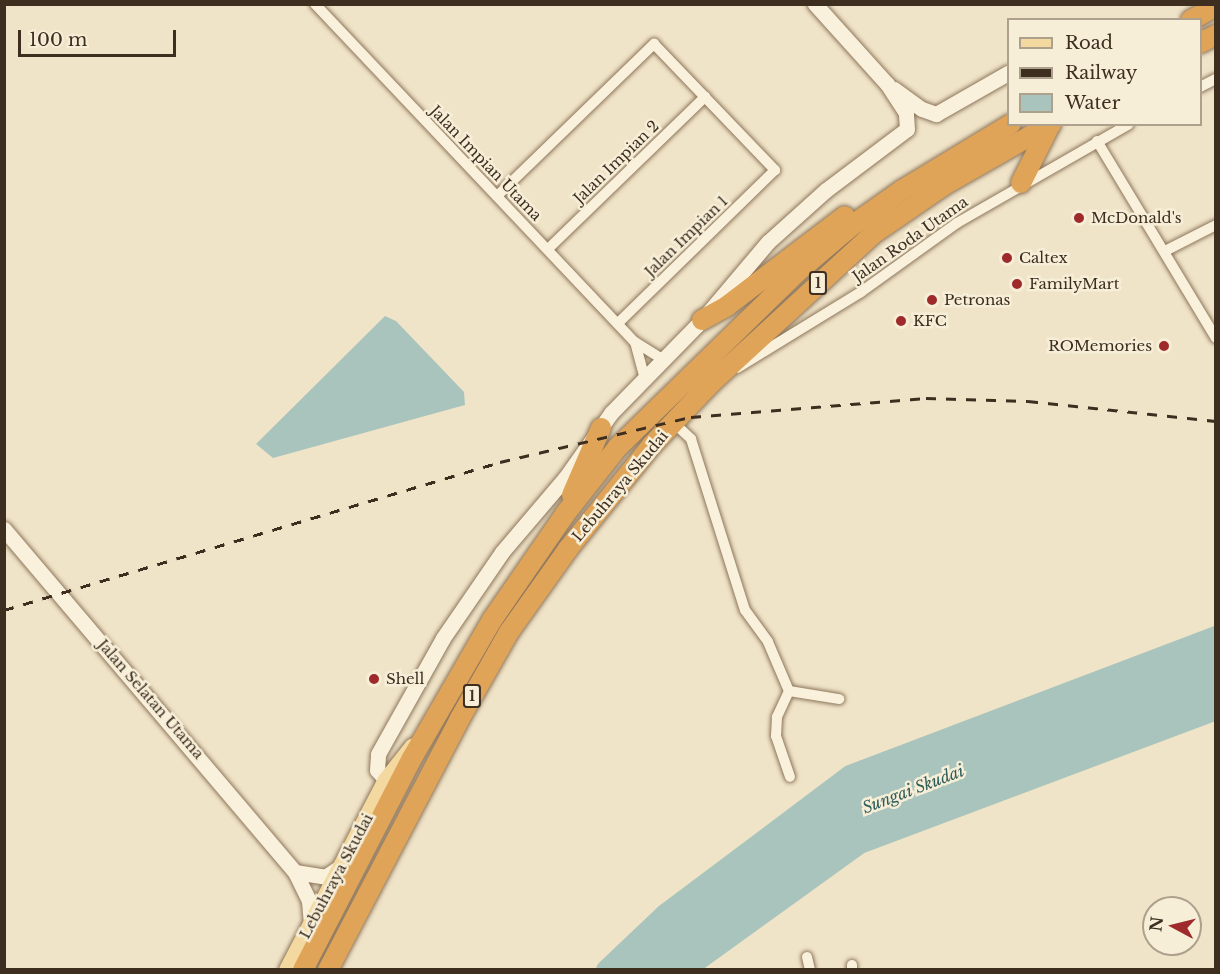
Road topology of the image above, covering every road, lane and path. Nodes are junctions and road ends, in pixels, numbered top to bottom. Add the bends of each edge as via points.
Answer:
1 (315, 4) edge
2 (815, 4) edge
3 (1208, 4) edge
4 (1215, 6) edge
5 (1192, 18) edge
6 (1194, 18) edge
7 (1007, 74) edge
8 (887, 84) junction
9 (705, 97) junction
10 (1008, 126) edge
11 (1048, 126) edge
12 (1050, 126) edge
13 (1125, 126) edge
14 (1097, 141) junction
15 (1021, 183) junction
16 (902, 190) junction
17 (497, 196) junction
18 (1215, 225) edge
19 (548, 249) junction
20 (1165, 251) junction
21 (702, 320) junction
22 (618, 323) junction
23 (1215, 338) edge
24 (635, 342) junction
25 (662, 359) junction
26 (644, 376) junction
27 (711, 383) junction
28 (673, 422) junction
29 (601, 428) junction
30 (565, 514) junction
31 (4, 529) edge
32 (789, 692) junction
33 (839, 699) dead end
34 (429, 727) junction
35 (790, 777) dead end
36 (386, 780) junction
37 (340, 867) junction
38 (295, 872) junction
39 (311, 924) junction
40 (807, 957) dead end
41 (287, 969) edge
42 (303, 969) edge
43 (328, 969) edge
44 (810, 969) edge

1 - 17 street, Jalan Impian Utama
2 - 8 street
3 - 5 main road
4 - 6 highway
7 - 8 street via 936,114 922,109
8 - 21 street via 906,113 907,129 826,190 768,242
9 - 17 street via 654,44
9 - 19 street, Jalan Impian 2
9 - 22 street, Jalan Impian 1 via 776,171
10 - 16 highway, Lebuhraya Skudai / 1
11 - 27 highway, Lebuhraya Skudai / 1 via 946,184 873,234
12 - 15 highway
13 - 14 street, Jalan Roda Utama
14 - 15 street, Jalan Roda Utama
14 - 20 street
15 - 27 street, Jalan Roda Utama via 861,292
16 - 21 highway via 847,215 727,306
16 - 30 highway, Lebuhraya Skudai / 1 via 796,273 646,416
17 - 19 street, Jalan Impian Utama
18 - 20 street
19 - 22 street, Jalan Impian Utama
20 - 23 street
21 - 25 street
22 - 24 street, Jalan Impian Utama
24 - 25 street, Jalan Impian Utama
24 - 26 street, Jalan Impian Utama
25 - 26 street
26 - 29 street
27 - 28 highway, Lebuhraya Skudai / 1
28 - 32 street via 691,439 745,610 768,642
28 - 43 highway, Lebuhraya Skudai / 1 via 568,549 510,632 459,720
29 - 30 highway
29 - 36 street via 502,552 443,638 378,754 377,770
30 - 34 highway, Lebuhraya Skudai / 1 via 492,620
31 - 38 street, Jalan Selatan Utama
32 - 33 street
32 - 35 street via 777,717 776,736
34 - 36 main road, Lebuhraya Skudai
34 - 42 highway, Lebuhraya Skudai / 1
36 - 37 main road, Lebuhraya Skudai
37 - 38 street via 325,877
37 - 39 main road, Lebuhraya Skudai
38 - 39 street, Jalan Selatan Utama via 309,901
39 - 41 main road, Lebuhraya Skudai
40 - 44 street

